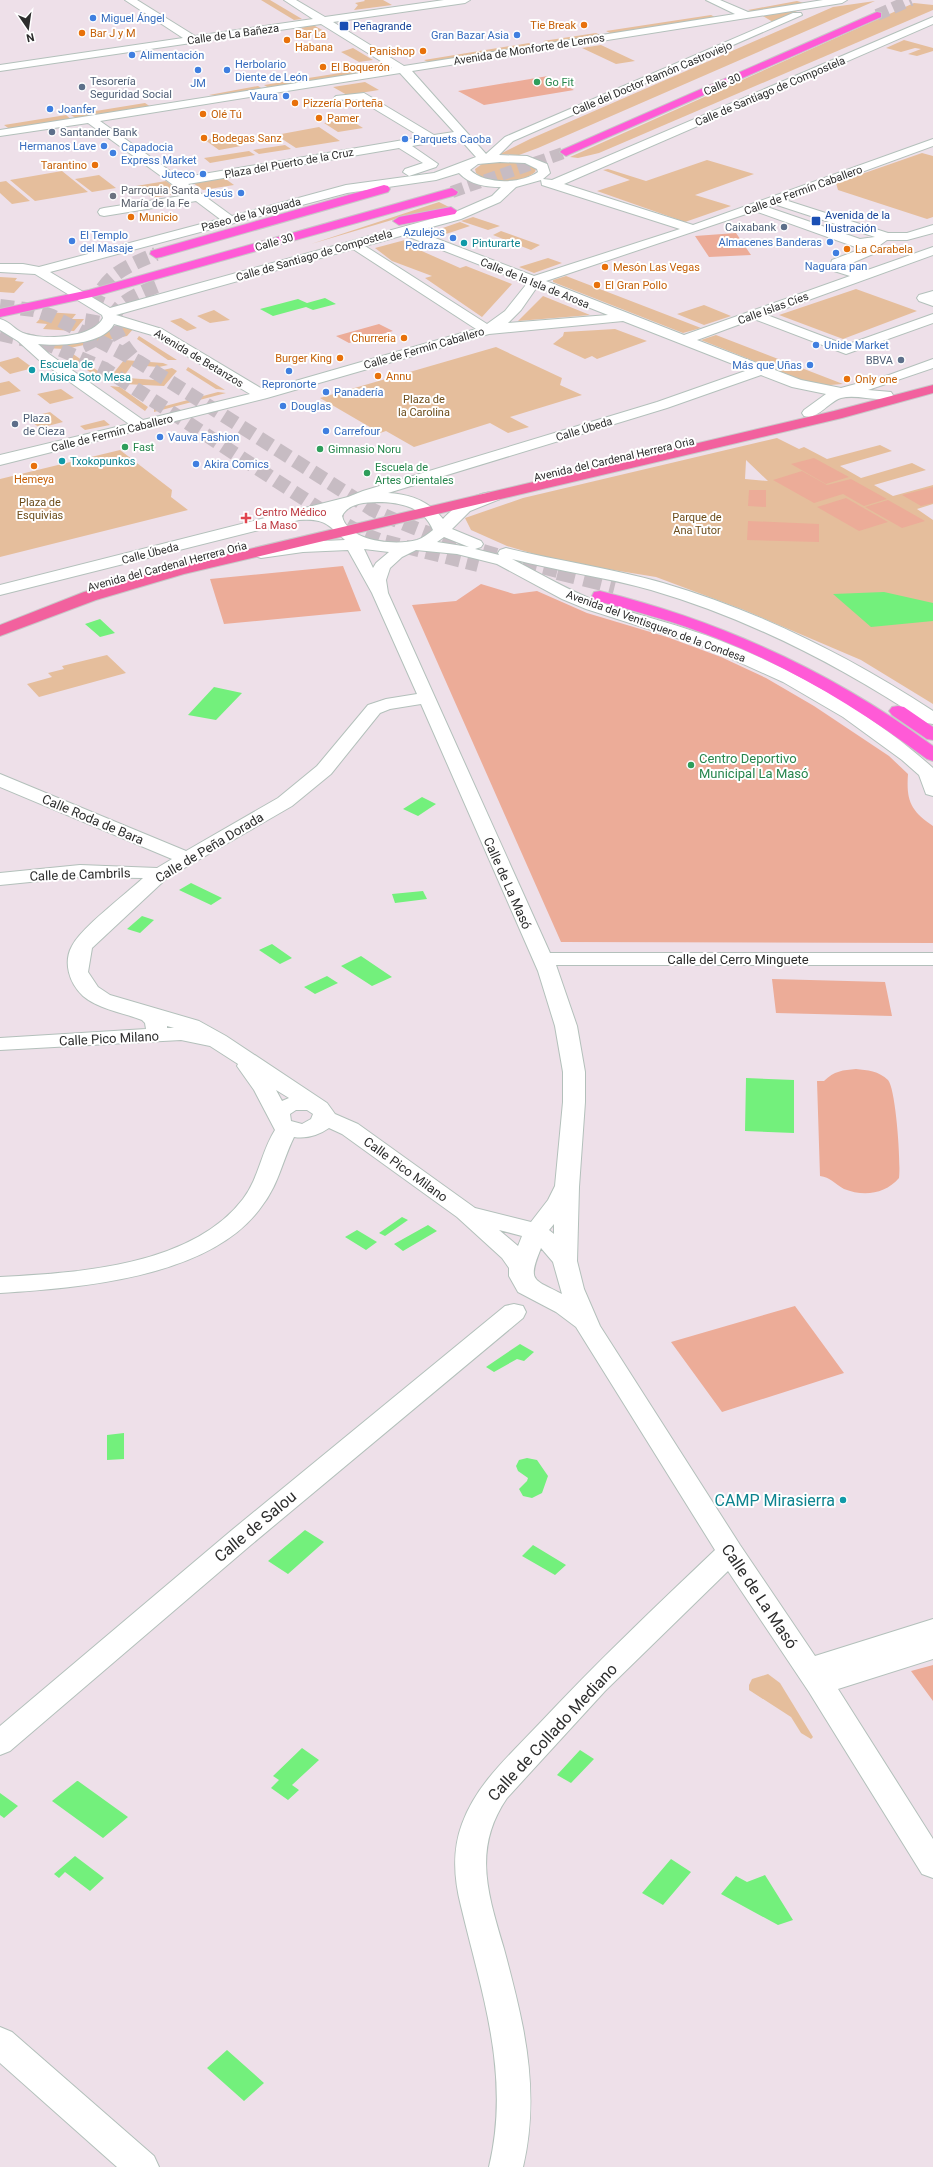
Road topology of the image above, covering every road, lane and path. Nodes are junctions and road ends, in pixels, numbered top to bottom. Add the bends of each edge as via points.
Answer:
1 (130, 0) edge
2 (289, 0) edge
3 (466, 0) edge
4 (711, 0) edge
5 (795, 0) edge
6 (842, 0) edge
7 (818, 2) edge
8 (734, 10) junction
9 (861, 12) tunnel mouth
10 (747, 15) junction
11 (877, 15) tunnel mouth
12 (933, 20) edge
13 (321, 21) junction
14 (772, 26) junction
15 (193, 40) junction
16 (392, 63) junction
17 (0, 68) edge
18 (404, 69) junction
19 (206, 92) junction
20 (340, 98) dead end
21 (185, 99) junction
22 (216, 99) junction
23 (90, 119) junction
24 (0, 124) edge
25 (0, 133) edge
26 (464, 137) junction
27 (432, 139) junction
28 (509, 139) junction
29 (933, 142) edge
30 (401, 144) junction
31 (558, 144) tunnel mouth
32 (566, 152) tunnel mouth
33 (485, 159) junction
34 (606, 161) junction
35 (465, 167) junction
36 (553, 168) junction
37 (535, 179) junction
38 (437, 181) junction
39 (177, 182) junction
40 (514, 183) junction
41 (553, 184) junction
42 (346, 189) junction
43 (384, 189) joint
44 (452, 192) tunnel mouth
45 (419, 196) junction
46 (197, 197) junction
47 (496, 199) junction
48 (774, 200) junction
49 (756, 207) junction
50 (104, 212) dead end
51 (452, 212) joint
52 (230, 220) junction
53 (693, 229) junction
54 (933, 229) edge
55 (403, 230) junction
56 (882, 235) junction
57 (904, 238) junction
58 (208, 239) junction
59 (354, 244) junction
60 (864, 247) junction
61 (933, 251) edge
62 (156, 254) tunnel mouth
63 (0, 255) edge
64 (0, 268) edge
65 (24, 268) junction
66 (39, 271) junction
67 (861, 276) junction
68 (533, 281) junction
69 (66, 289) junction
70 (87, 290) junction
71 (933, 295) edge
72 (933, 302) edge
73 (0, 304) edge
74 (0, 314) edge
75 (755, 315) junction
76 (109, 316) junction
77 (623, 317) junction
78 (933, 318) edge
79 (0, 323) edge
80 (488, 330) junction
81 (20, 337) junction
82 (0, 339) edge
83 (684, 340) junction
84 (933, 363) edge
85 (762, 370) junction
86 (784, 379) junction
87 (933, 380) edge
88 (933, 389) edge
89 (842, 391) junction
90 (262, 395) junction
91 (886, 395) junction
92 (837, 407) junction
93 (864, 408) junction
94 (814, 409) junction
95 (142, 426) junction
96 (0, 460) edge
97 (405, 484) junction
98 (499, 494) junction
99 (353, 501) junction
100 (419, 506) junction
101 (299, 514) junction
102 (441, 530) junction
103 (348, 533) junction
104 (414, 545) junction
105 (327, 547) junction
106 (230, 558) junction
107 (361, 561) junction
108 (615, 585) tunnel mouth
109 (0, 590) edge
110 (380, 593) junction
111 (600, 596) tunnel mouth
112 (0, 620) edge
113 (0, 631) edge
114 (427, 698) junction
115 (933, 719) edge
116 (933, 735) edge
117 (933, 756) edge
118 (0, 780) edge
119 (933, 790) edge
120 (186, 858) junction
121 (160, 874) junction
122 (0, 879) edge
123 (542, 959) junction
124 (933, 959) edge
125 (145, 1013) joint
126 (171, 1031) junction
127 (0, 1044) edge
128 (223, 1044) junction
129 (319, 1111) junction
130 (283, 1122) junction
131 (567, 1187) junction
132 (465, 1212) junction
133 (536, 1230) junction
134 (567, 1271) junction
135 (528, 1275) junction
136 (0, 1285) edge
137 (588, 1326) junction
138 (730, 1552) junction
139 (926, 1641) edge
140 (814, 1677) junction
141 (0, 1743) edge
142 (933, 1864) edge
143 (0, 2042) edge
144 (142, 2167) edge
145 (506, 2167) edge

1 - 15 street
2 - 13 street
3 - 13 street, Calle de La Bañeza
4 - 8 street
5 - 8 street, Avenida de Monforte de Lemos
6 - 7 street, Avenida de Monforte de Lemos
7 - 10 street, Avenida de Monforte de Lemos
7 - 14 street, Calle del Doctor Ramón Castroviejo via 798,15
8 - 10 street
8 - 16 street, Avenida de Monforte de Lemos
9 - 31 highway, Calle 30
10 - 14 street
10 - 18 street, Avenida de Monforte de Lemos
11 - 32 highway, Calle 30
12 - 34 street, Calle de Santiago de Compostela
13 - 15 street, Calle de La Bañeza
13 - 16 street
14 - 28 street, Calle del Doctor Ramón Castroviejo
15 - 17 street, Calle de La Bañeza
16 - 18 street
16 - 19 street, Avenida de Monforte de Lemos
18 - 22 street, Avenida de Monforte de Lemos
18 - 26 street
19 - 21 street, Avenida de Monforte de Lemos
19 - 22 street via 205,96
20 - 27 street via 360,95
21 - 22 street, Avenida de Monforte de Lemos
21 - 23 street, Avenida de Monforte de Lemos
21 - 24 street, Avenida de Monforte de Lemos
23 - 25 street, Avenida de Monforte de Lemos
23 - 39 street
26 - 27 street, Plaza del Puerto de la Cruz
26 - 28 street, Plaza del Puerto de la Cruz via 486,142
26 - 33 street
27 - 30 street, Plaza del Puerto de la Cruz
28 - 33 street, Calle del Doctor Ramón Castroviejo
29 - 48 street, Calle de Fermín Caballero
30 - 39 street, Plaza del Puerto de la Cruz
30 - 42 street via 432,164
33 - 35 street, Paseo de la Vaguada
33 - 36 street via 527,160
34 - 36 street, Calle de Santiago de Compostela
34 - 41 street, Calle de Santiago de Compostela
35 - 38 street, Paseo de la Vaguada
35 - 40 street via 466,175 480,181
36 - 37 street
37 - 40 street
37 - 41 street
38 - 42 street, Paseo de la Vaguada
38 - 43 street
38 - 45 highway, Calle 30
39 - 46 street
40 - 47 street, Calle de Santiago de Compostela
41 - 53 street
42 - 52 street, Paseo de la Vaguada
43 - 58 highway
44 - 45 highway, Calle 30
45 - 51 highway via 392,213 162,284 403,220
45 - 58 highway
45 - 70 highway, Calle 30
46 - 50 street
46 - 52 street
47 - 51 street
47 - 55 street, Calle de Santiago de Compostela via 457,216
48 - 49 street, Calle de Fermín Caballero
48 - 56 street
49 - 53 street, Calle de Fermín Caballero
49 - 60 street
52 - 66 street, Paseo de la Vaguada
53 - 68 street, Calle de Fermín Caballero
54 - 57 street
55 - 59 street, Calle de Santiago de Compostela
55 - 68 street, Calle de la Isla de Arosa
56 - 57 street via 894,239
56 - 60 street via 881,239
57 - 60 street
58 - 62 highway
59 - 76 street, Calle de Santiago de Compostela
59 - 80 street
60 - 67 street via 837,263 839,268
61 - 67 street, Calle Islas Cíes
63 - 65 street via 11,264
64 - 65 street
65 - 66 street
66 - 69 street, Avenida de Betanzos
67 - 75 street, Calle Islas Cíes
68 - 77 street, Calle de la Isla de Arosa
68 - 80 street, Calle de Fermín Caballero via 531,289 509,317
69 - 70 street, Avenida de Betanzos
69 - 73 highway
70 - 74 highway
70 - 76 street, Avenida de Betanzos
71 - 72 street via 924,298
75 - 78 street via 846,350
75 - 83 street, Calle Islas Cíes
76 - 81 street via 105,328 78,338 57,341
76 - 90 street, Avenida de Betanzos via 157,332
77 - 80 street, Calle de la Isla de Arosa
77 - 83 street, Calle de la Isla de Arosa
79 - 81 street
80 - 90 street, Calle de Fermín Caballero
81 - 82 street
81 - 95 street via 44,357
83 - 85 street, Calle de la Isla de Arosa
84 - 89 street, Avenida del Cardenal Herrera Oria via 881,382
85 - 86 street, Calle de la Isla de Arosa
85 - 97 street, Calle Úbeda via 662,405
86 - 89 street, Calle de la Isla de Arosa
86 - 94 street, Calle de la Isla de Arosa
87 - 91 main road, Avenida del Cardenal Herrera Oria
88 - 93 main road, Avenida del Cardenal Herrera Oria
89 - 91 street, Avenida del Cardenal Herrera Oria
89 - 94 street, Avenida del Cardenal Herrera Oria
90 - 95 street, Calle de Fermín Caballero
91 - 92 main road, Avenida del Cardenal Herrera Oria
92 - 93 street, Avenida del Cardenal Herrera Oria
92 - 94 main road, Avenida del Cardenal Herrera Oria
93 - 98 main road, Avenida del Cardenal Herrera Oria
94 - 100 main road, Avenida del Cardenal Herrera Oria
95 - 96 street, Calle de Fermín Caballero
97 - 99 street, Calle Úbeda
97 - 100 street via 397,490
98 - 100 main road, Avenida del Cardenal Herrera Oria
98 - 102 street, Avenida del Cardenal Herrera Oria via 464,508
99 - 100 street, Avenida del Cardenal Herrera Oria via 388,498
99 - 101 street, Calle Úbeda via 344,501
99 - 103 street via 335,512
100 - 102 street via 436,520
100 - 103 main road, Avenida del Cardenal Herrera Oria
101 - 103 street, Calle Úbeda via 318,514
101 - 109 street, Calle Úbeda
102 - 104 street, Avenida del Cardenal Herrera Oria via 430,539
102 - 115 street via 489,548 657,586 729,611 860,672
103 - 104 street, Avenida del Cardenal Herrera Oria via 388,547
103 - 105 street, Avenida del Cardenal Herrera Oria
103 - 106 main road, Avenida del Cardenal Herrera Oria
103 - 107 street, Calle de La Masó
103 - 112 main road, Avenida del Cardenal Herrera Oria via 125,575
104 - 110 street, Calle de La Masó via 396,554 382,566 378,580
104 - 119 street, Avenida del Ventisquero de la Condesa via 457,550 504,561 554,589 592,605 697,638 767,667 810,689 890,742 922,766 928,773
105 - 106 street, Avenida del Cardenal Herrera Oria via 281,550
105 - 107 street via 345,552
106 - 113 main road, Avenida del Cardenal Herrera Oria via 90,596
107 - 110 street, Calle de La Masó
108 - 116 highway via 717,618 793,651 845,677
110 - 114 street, Calle de La Masó
111 - 117 highway via 738,640 809,674 867,707
114 - 120 street, Calle de Peña Dorada via 378,706 324,770 304,788 285,802
114 - 123 street, Calle de La Masó
118 - 120 street, Calle Roda de Bara
120 - 121 street, Calle de Peña Dorada
121 - 122 street, Calle de Cambrils via 116,871
121 - 125 street, Calle de Peña Dorada via 82,946 77,964 78,972 90,991 103,999
123 - 124 street, Calle del Cerro Minguete
123 - 131 street, Calle de La Masó via 566,1026 574,1072 573,1125
125 - 126 street, Calle Pico Milano
126 - 127 street, Calle Pico Milano
126 - 128 street, Calle Pico Milano
128 - 129 street, Calle Pico Milano
128 - 130 street, Calle Pico Milano via 244,1061 258,1078
129 - 130 street via 318,1126 311,1129 295,1131
129 - 132 street, Calle Pico Milano via 350,1129
130 - 136 street via 281,1139 264,1185 245,1212 214,1236 157,1263 129,1271 86,1279
131 - 133 street, Calle de La Masó via 558,1203
131 - 134 street, Calle de La Masó
132 - 133 street, Calle Pico Milano
132 - 135 street, Calle Pico Milano via 510,1252
133 - 134 street via 551,1242
133 - 135 street, Calle de La Masó
134 - 135 street via 563,1287
134 - 135 street via 558,1256 539,1253
134 - 137 street, Calle de La Masó
135 - 137 street, Calle de La Masó
135 - 141 street, Calle de Salou via 514,1312 236,1542
137 - 138 street, Calle de La Masó
138 - 140 street, Calle de La Masó
138 - 145 street, Calle de Collado Mediano via 595,1683 496,1790 484,1807 477,1824 470,1860 472,1886 502,2000 511,2051 514,2094 512,2149
139 - 140 street
140 - 142 street, Calle de La Masó
143 - 144 street

